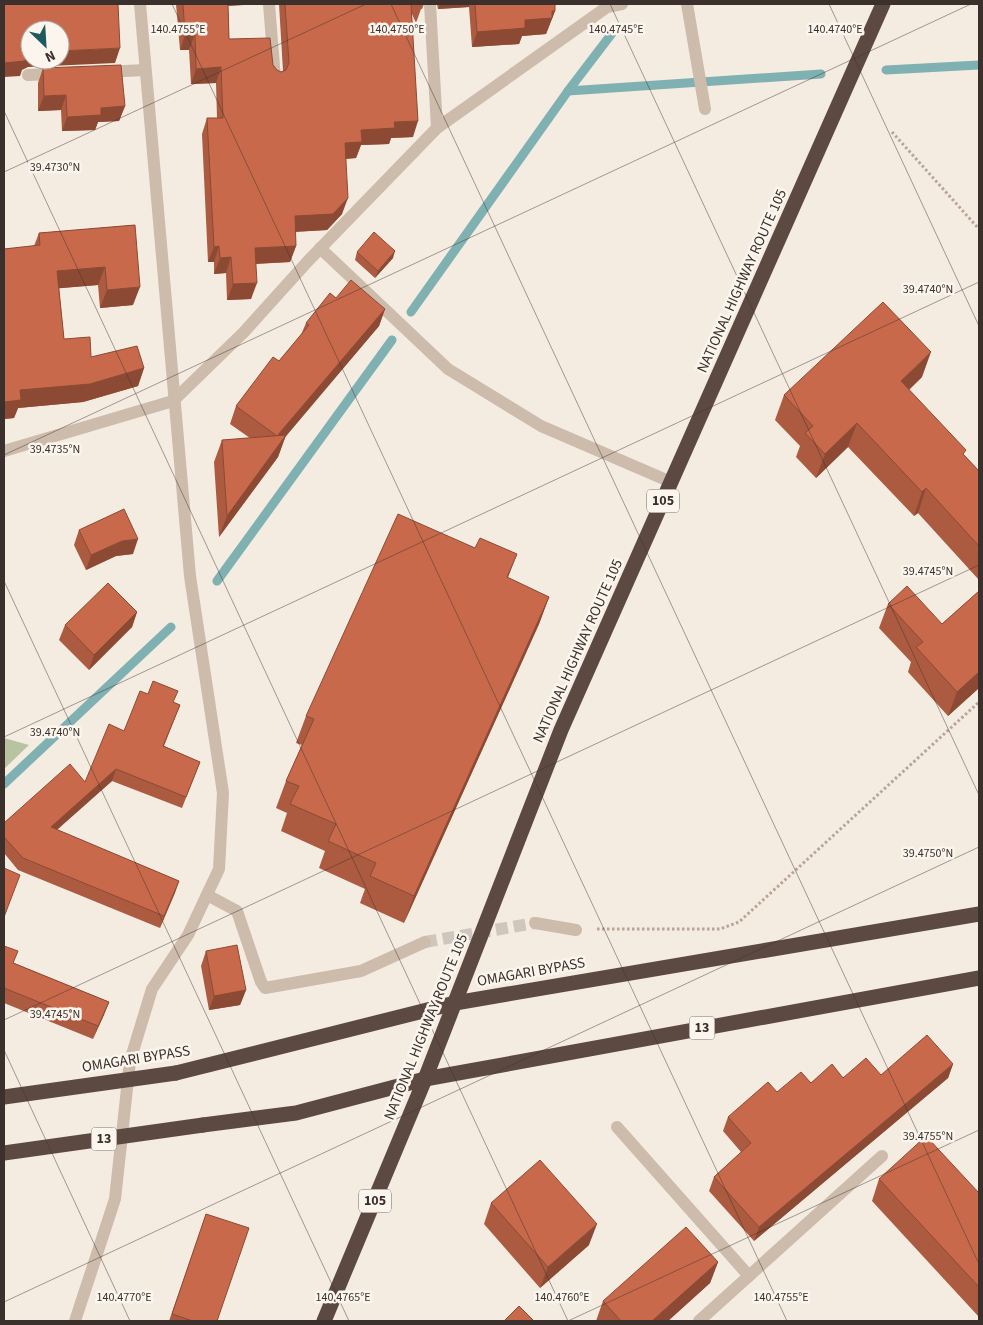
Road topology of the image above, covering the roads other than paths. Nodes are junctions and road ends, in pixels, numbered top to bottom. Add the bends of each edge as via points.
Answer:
1 (140, 4) edge
2 (269, 4) edge
3 (430, 4) edge
4 (622, 4) edge
5 (687, 4) edge
6 (883, 4) edge
7 (607, 6) edge
8 (145, 70) junction
9 (96, 72) edge
10 (67, 73) edge
11 (28, 75) dead end
12 (274, 79) edge
13 (705, 109) dead end
14 (437, 128) junction
15 (320, 248) junction
16 (174, 401) junction
17 (4, 451) edge
18 (672, 482) junction
19 (207, 895) junction
20 (979, 914) edge
21 (535, 923) tunnel mouth
22 (576, 930) road end
23 (425, 942) tunnel mouth
24 (979, 978) edge
25 (455, 1003) junction
26 (425, 1079) junction
27 (4, 1096) edge
28 (617, 1127) dead end
29 (4, 1154) edge
30 (882, 1156) dead end
31 (749, 1276) junction
32 (75, 1321) edge
33 (324, 1321) edge
34 (699, 1321) edge

1 - 8 street
2 - 12 street
3 - 14 street
4 - 7 street
5 - 13 street
6 - 18 highway, NATIONAL HIGHWAY ROUTE 105 / 105
7 - 14 street
8 - 9 street
8 - 16 street
10 - 11 street
14 - 15 street
15 - 16 street via 244,332
15 - 18 street via 448,368 541,426
16 - 17 street
16 - 19 street via 190,576 223,793 219,869
18 - 25 highway, NATIONAL HIGHWAY ROUTE 105 / 105 via 561,730
19 - 23 street via 237,911 265,988 361,971
19 - 32 street via 188,935 152,989 130,1061 115,1199
20 - 25 highway, OMAGARI BYPASS
21 - 22 street
24 - 26 highway, 13
25 - 26 highway, NATIONAL HIGHWAY ROUTE 105 / 105
25 - 27 highway, OMAGARI BYPASS, bridge via 176,1073
26 - 29 highway, 13, bridge via 296,1113
26 - 33 highway, NATIONAL HIGHWAY ROUTE 105 / 105
28 - 31 street
30 - 31 street
31 - 34 street

